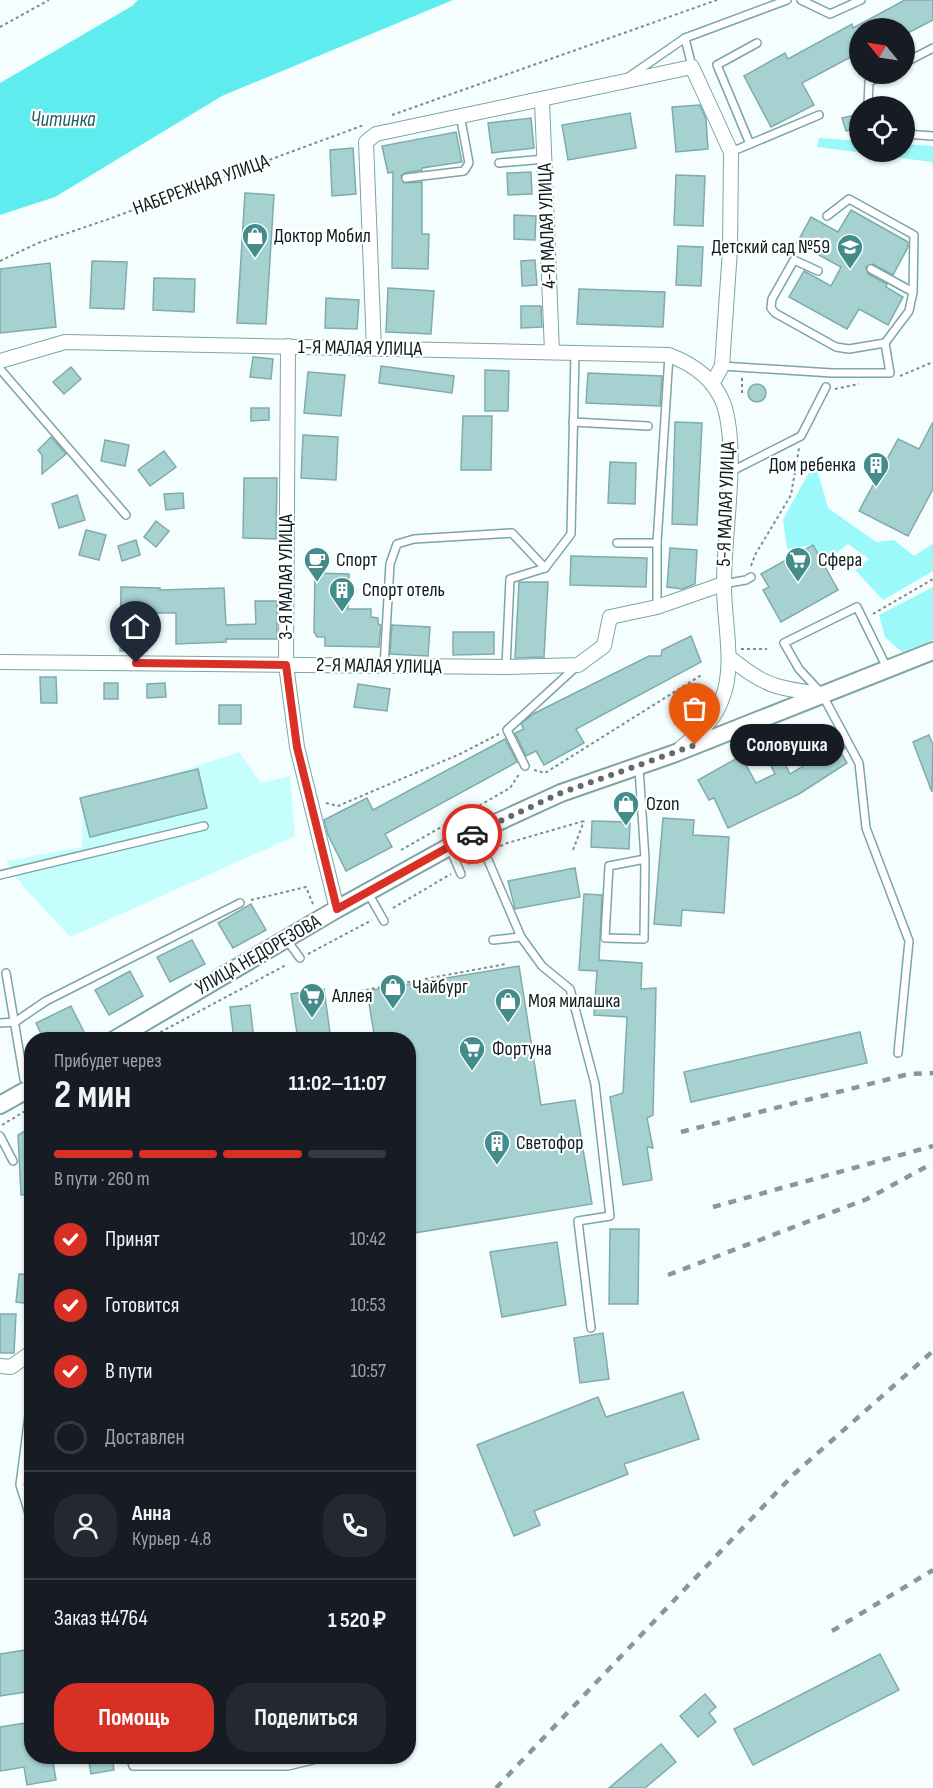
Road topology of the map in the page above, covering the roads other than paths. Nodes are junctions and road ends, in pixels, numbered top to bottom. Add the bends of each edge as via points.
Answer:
1 (787, 0) edge
2 (801, 0) edge
3 (861, 0) edge
4 (684, 38) junction
5 (757, 43) dead end
6 (933, 48) edge
7 (915, 57) edge
8 (692, 67) junction
9 (620, 83) junction
10 (542, 100) junction
11 (819, 114) dead end
12 (460, 116) junction
13 (915, 135) edge
14 (933, 136) edge
15 (750, 144) junction
16 (731, 153) junction
17 (545, 159) junction
18 (499, 163) dead end
19 (406, 178) dead end
20 (827, 216) dead end
21 (871, 269) dead end
22 (818, 271) dead end
23 (913, 292) junction
24 (885, 343) junction
25 (288, 346) junction
26 (374, 348) junction
27 (552, 352) junction
28 (575, 353) junction
29 (669, 355) junction
30 (0, 361) edge
31 (722, 366) junction
32 (0, 369) edge
33 (712, 384) junction
34 (825, 389) road end
35 (573, 422) junction
36 (648, 426) dead end
37 (729, 472) junction
38 (126, 515) dead end
39 (617, 543) dead end
40 (657, 543) junction
41 (545, 568) junction
42 (749, 579) road end
43 (723, 584) junction
44 (657, 607) junction
45 (933, 651) edge
46 (735, 653) junction
47 (0, 662) edge
48 (286, 665) junction
49 (578, 665) junction
50 (384, 666) junction
51 (506, 667) junction
52 (888, 669) junction
53 (822, 694) junction
54 (673, 754) junction
55 (639, 765) junction
56 (525, 766) road end
57 (204, 826) dead end
58 (476, 832) junction
59 (449, 846) junction
60 (645, 859) junction
61 (457, 874) road end
62 (0, 875) edge
63 (368, 893) junction
64 (240, 903) road end
65 (337, 909) junction
66 (380, 919) road end
67 (521, 937) junction
68 (286, 939) junction
69 (493, 940) dead end
70 (303, 957) road end
71 (6, 973) dead end
72 (0, 1023) edge
73 (15, 1023) junction
74 (128, 1032) edge
75 (898, 1053) dead end
76 (24, 1065) edge
77 (24, 1086) edge
78 (0, 1105) edge
79 (0, 1136) edge
80 (13, 1161) dead end
81 (591, 1328) dead end
82 (24, 1358) edge
83 (0, 1366) edge
84 (24, 1454) edge
85 (24, 1498) edge
86 (132, 1764) edge
87 (296, 1764) edge

1 - 4 lane
2 - 3 lane via 830,14
4 - 8 lane
4 - 9 lane
5 - 15 lane via 717,65
6 - 7 lane
8 - 9 street
8 - 16 street
9 - 10 street
10 - 12 street
10 - 17 street, 4-Я МАЛАЯ УЛИЦА
11 - 15 lane
12 - 19 lane via 469,163 464,171
12 - 26 street via 376,134 366,142
13 - 14 lane
15 - 16 lane
16 - 31 street via 730,250
17 - 18 lane
17 - 27 street, 4-Я МАЛАЯ УЛИЦА
20 - 23 lane via 849,199 915,234
21 - 23 lane
22 - 24 lane via 794,260 772,299 775,313 836,347 849,349
23 - 24 lane via 909,311
24 - 31 lane via 890,373
25 - 26 street, 1-Я МАЛАЯ УЛИЦА
25 - 30 street, 1-Я МАЛАЯ УЛИЦА via 65,342
25 - 48 street, 3-Я МАЛАЯ УЛИЦА
26 - 27 street, 1-Я МАЛАЯ УЛИЦА
27 - 28 street, 1-Я МАЛАЯ УЛИЦА
28 - 29 street, 1-Я МАЛАЯ УЛИЦА
28 - 35 lane
29 - 33 street, 1-Я МАЛАЯ УЛИЦА via 686,362
29 - 40 lane
31 - 33 street
32 - 38 lane
33 - 37 street, 5-Я МАЛАЯ УЛИЦА via 726,415 731,443
34 - 37 lane via 801,436
35 - 36 lane
35 - 41 lane via 571,534
37 - 43 street, 5-Я МАЛАЯ УЛИЦА
39 - 40 lane
40 - 44 lane
41 - 50 lane via 512,533 414,538 397,544 390,564
41 - 51 lane via 510,579
42 - 43 lane
43 - 44 street
43 - 46 street, 5-Я МАЛАЯ УЛИЦА
44 - 49 street via 610,617 604,646
45 - 52 street, УЛИЦА НЕДОРЕЗОВА
46 - 53 street via 753,677 779,688
46 - 54 street, 5-Я МАЛАЯ УЛИЦА via 723,698 707,727
47 - 48 street, 2-Я МАЛАЯ УЛИЦА
48 - 50 street, 2-Я МАЛАЯ УЛИЦА
48 - 65 street, 3-Я МАЛАЯ УЛИЦА via 297,747
49 - 51 street, 2-Я МАЛАЯ УЛИЦА
49 - 56 lane via 507,730
50 - 51 street, 2-Я МАЛАЯ УЛИЦА
52 - 53 street, УЛИЦА НЕДОРЕЗОВА
52 - 53 lane via 857,607 784,643 799,669
53 - 54 street, УЛИЦА НЕДОРЕЗОВА
53 - 75 lane via 860,763 866,828 909,941
54 - 55 street, УЛИЦА НЕДОРЕЗОВА
55 - 58 street, УЛИЦА НЕДОРЕЗОВА via 561,793
55 - 60 lane
57 - 62 lane
58 - 59 street, УЛИЦА НЕДОРЕЗОВА
58 - 67 lane
59 - 61 lane
59 - 63 street, УЛИЦА НЕДОРЕЗОВА
60 - 60 lane via 609,866 605,938 644,939
63 - 65 street, УЛИЦА НЕДОРЕЗОВА
63 - 66 lane
64 - 73 lane via 46,1001
65 - 68 street, УЛИЦА НЕДОРЕЗОВА
67 - 69 lane
67 - 81 lane via 542,966 570,989 595,1084 610,1216 578,1221
68 - 70 lane
68 - 74 street, УЛИЦА НЕДОРЕЗОВА
71 - 73 lane
72 - 73 lane
73 - 76 lane
77 - 78 street
79 - 80 lane
82 - 83 street via 11,1367
84 - 85 lane via 20,1485
86 - 87 lane

